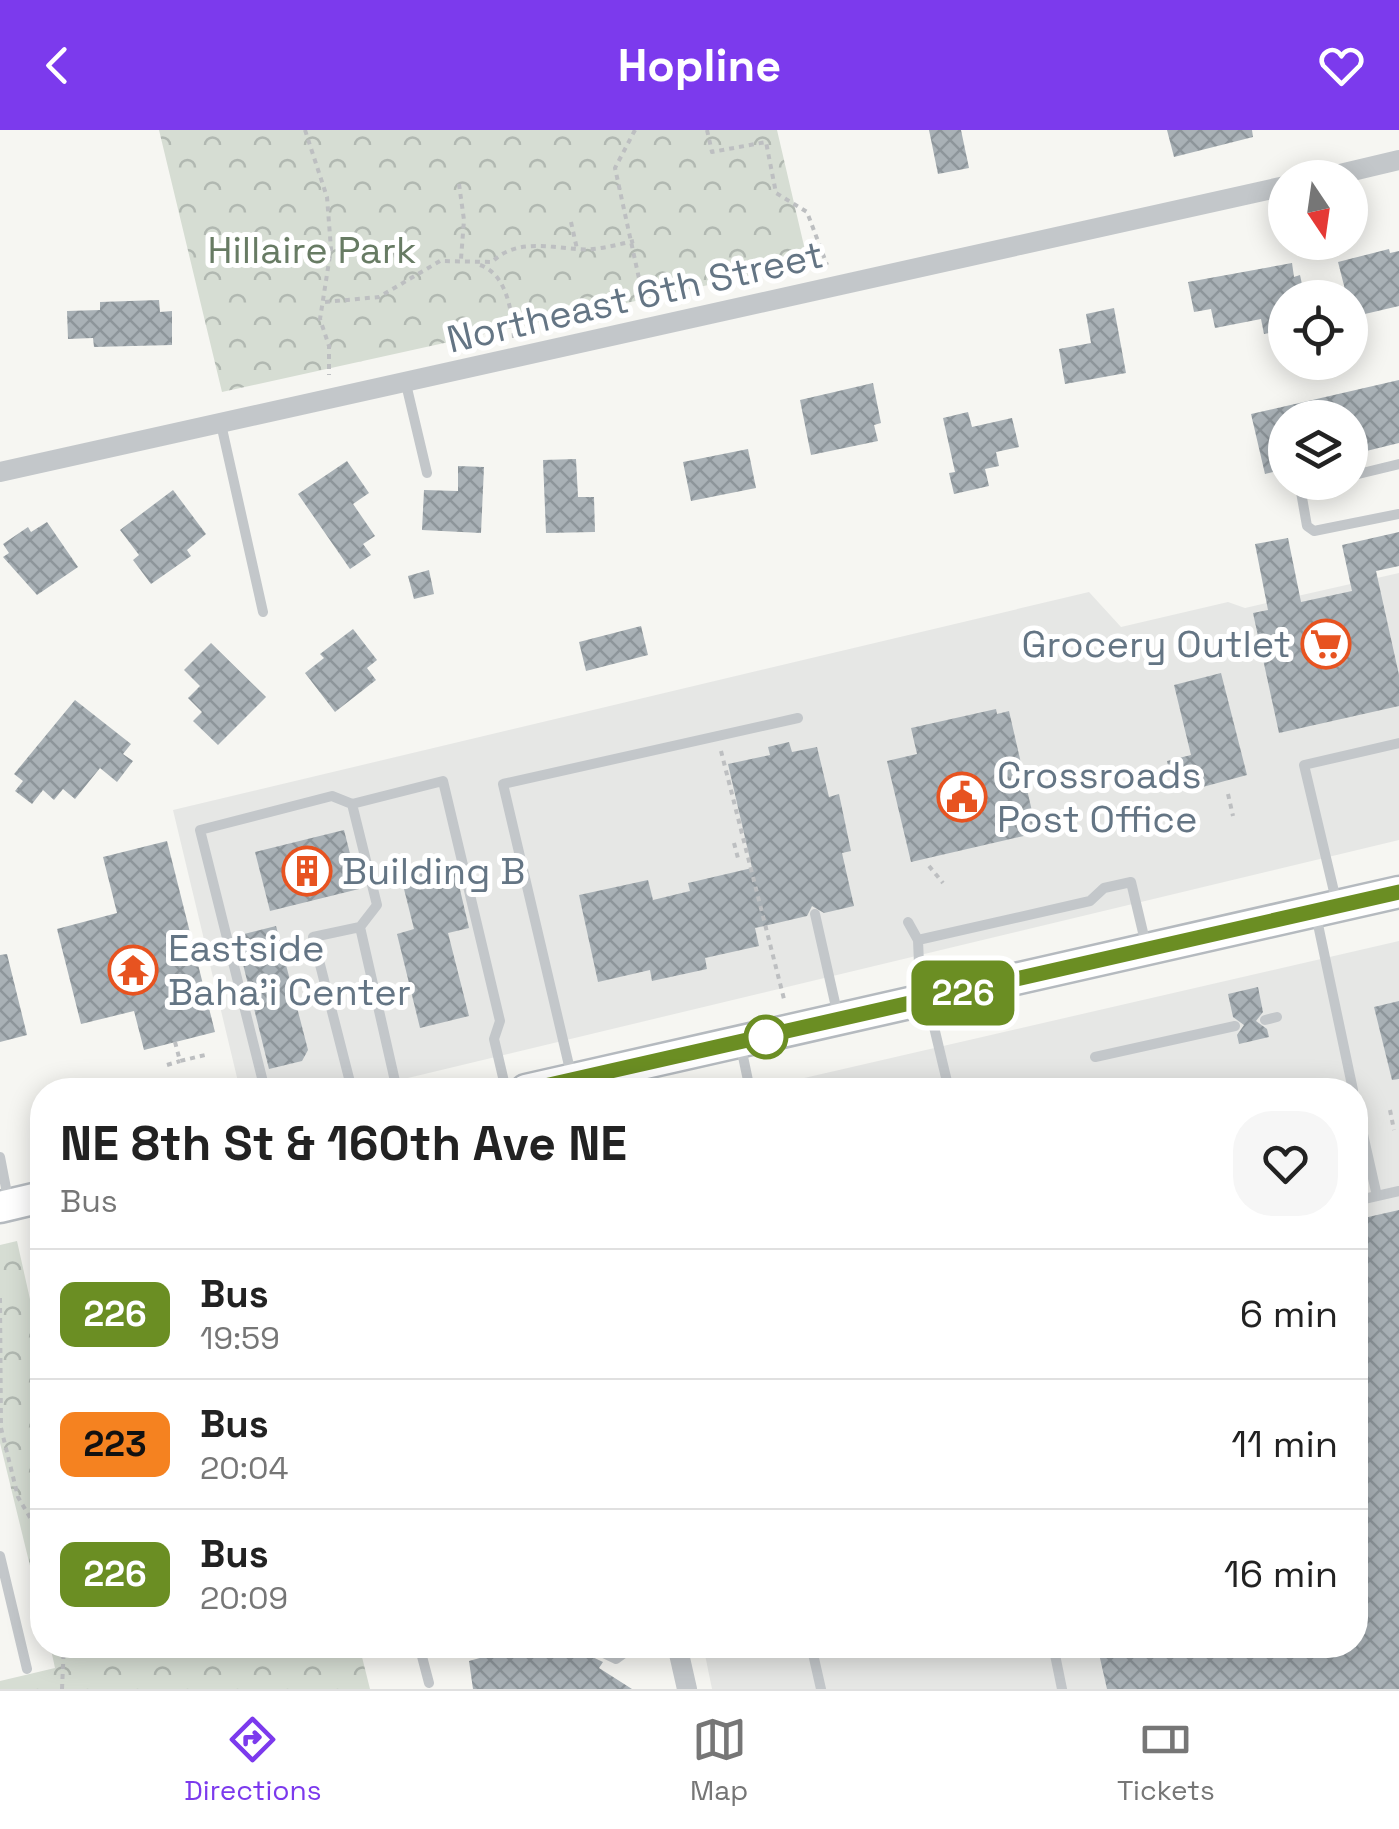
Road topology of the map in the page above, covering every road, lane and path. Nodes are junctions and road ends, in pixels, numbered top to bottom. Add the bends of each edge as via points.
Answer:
1 (305, 130) edge
2 (636, 130) edge
3 (707, 130) edge
4 (1399, 160) edge
5 (1368, 167) edge
6 (459, 184) dead end
7 (1268, 190) edge
8 (571, 222) dead end
9 (634, 241) junction
10 (577, 249) junction
11 (461, 259) junction
12 (476, 264) junction
13 (833, 289) junction
14 (325, 302) junction
15 (650, 331) junction
16 (518, 360) junction
17 (329, 373) dead end
18 (406, 384) junction
19 (221, 424) junction
20 (1399, 464) edge
21 (0, 472) edge
22 (1368, 472) edge
23 (428, 473) dead end
24 (1301, 500) edge
25 (1399, 514) edge
26 (264, 612) dead end
27 (798, 718) dead end
28 (718, 736) junction
29 (1399, 743) edge
30 (1228, 794) dead end
31 (352, 804) junction
32 (1234, 816) dead end
33 (734, 842) dead end
34 (738, 862) dead end
35 (930, 866) dead end
36 (943, 882) dead end
37 (1399, 892) edge
38 (1326, 909) junction
39 (815, 914) dead end
40 (908, 922) dead end
41 (360, 926) junction
42 (918, 940) junction
43 (1147, 950) junction
44 (784, 999) dead end
45 (929, 1001) junction
46 (840, 1021) junction
47 (1235, 1026) dead end
48 (175, 1042) dead end
49 (740, 1043) junction
50 (205, 1055) dead end
51 (1094, 1057) dead end
52 (180, 1061) junction
53 (167, 1065) dead end
54 (263, 1078) edge
55 (349, 1078) edge
56 (395, 1078) edge
57 (503, 1078) edge
58 (545, 1078) edge
59 (586, 1078) edge
60 (747, 1078) edge
61 (947, 1078) edge
62 (1351, 1078) edge
63 (1390, 1110) dead end
64 (1394, 1130) dead end
65 (1368, 1156) edge
66 (0, 1157) edge
67 (1399, 1191) edge
68 (1377, 1196) junction
69 (1368, 1198) edge
70 (30, 1200) edge
71 (5, 1206) edge
72 (0, 1298) edge
73 (30, 1517) edge
74 (0, 1556) edge
75 (63, 1658) edge
76 (423, 1658) edge
77 (680, 1658) edge
78 (814, 1658) edge
79 (1055, 1658) edge
80 (27, 1669) dead end
81 (429, 1683) dead end
82 (62, 1689) edge
83 (687, 1689) edge
84 (821, 1689) edge
85 (1062, 1689) edge

1 - 14 path via 327,197
2 - 9 path via 615,168
3 - 13 path via 712,152 766,142 776,193 806,212
4 - 5 street
6 - 11 path
7 - 13 street, Northeast 6th Street
8 - 10 path
9 - 10 path
9 - 15 path
10 - 12 path via 538,242
11 - 12 path
11 - 14 path via 440,261 379,297
12 - 16 path via 492,269 505,290
13 - 15 street, Northeast 6th Street
14 - 17 path via 320,319
15 - 16 street, Northeast 6th Street
16 - 18 street, Northeast 6th Street
18 - 19 street, Northeast 6th Street
18 - 23 lane
19 - 21 street, Northeast 6th Street
19 - 26 lane
20 - 22 lane
24 - 25 lane via 1306,526 1314,531
27 - 28 lane
28 - 44 path
28 - 58 lane via 503,784
29 - 38 lane via 1304,765
30 - 32 path
31 - 41 lane via 376,905
31 - 54 lane via 332,796 200,830
31 - 57 lane via 443,780 500,1021 494,1039
33 - 34 path
35 - 36 path
37 - 38 main road
38 - 43 main road
38 - 62 lane
39 - 46 lane
40 - 42 lane
41 - 55 lane via 313,938
41 - 56 lane
42 - 43 lane via 1090,901 1104,888 1131,882
42 - 45 lane
43 - 45 main road
45 - 46 main road
45 - 61 lane
46 - 49 main road
47 - 51 lane
48 - 52 path
49 - 59 main road
49 - 60 lane
50 - 52 path
52 - 53 path
63 - 64 path
65 - 68 lane
66 - 71 lane
67 - 68 lane
68 - 69 lane
70 - 71 main road
72 - 73 path via 1,1428
74 - 80 lane
75 - 82 path
76 - 81 lane
77 - 83 street
78 - 84 lane
79 - 85 lane

